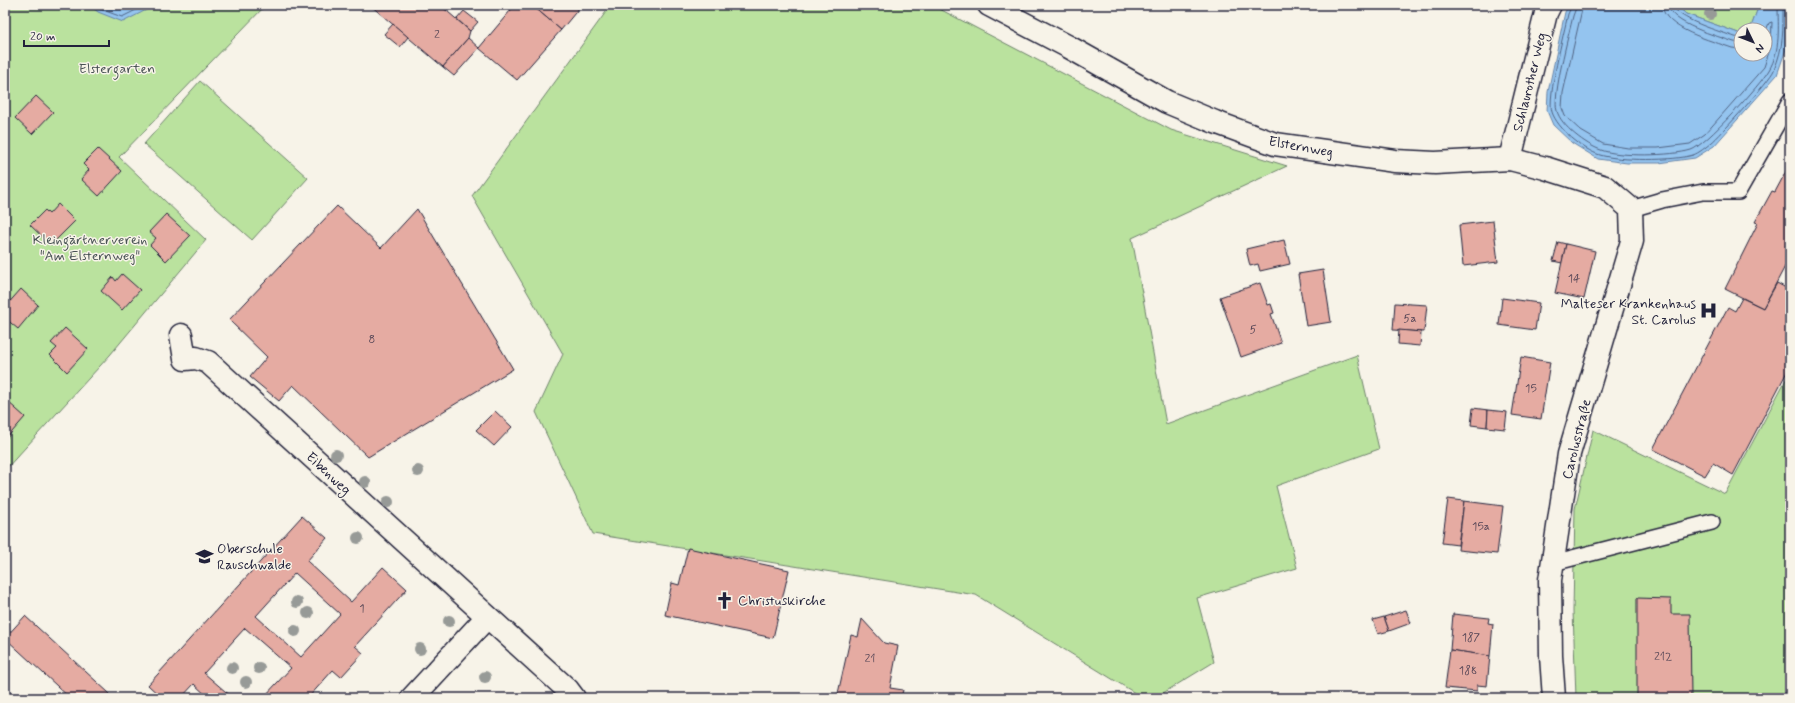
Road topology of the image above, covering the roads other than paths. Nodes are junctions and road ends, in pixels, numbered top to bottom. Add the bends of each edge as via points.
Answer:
1 (989, 5) edge
2 (1550, 5) edge
3 (1790, 101) edge
4 (1510, 160) junction
5 (1631, 209) junction
6 (181, 335) dead end
7 (1712, 522) dead end
8 (1553, 563) junction
9 (487, 617) junction
10 (412, 698) edge
11 (574, 698) edge
12 (1554, 698) edge

1 - 4 street, Elsternweg via 1069,46 1167,102 1275,144 1395,161 1434,163
2 - 4 street, Schlaurother Weg
3 - 5 lane via 1738,192 1703,192
4 - 5 street, Elsternweg via 1605,187
5 - 8 street, Carolusstraße via 1632,241 1569,454
6 - 9 street, Eibenweg via 185,359 196,358 208,362
7 - 8 lane
8 - 12 street, Carolusstraße via 1550,588
9 - 10 street
9 - 11 street, Eibenweg

